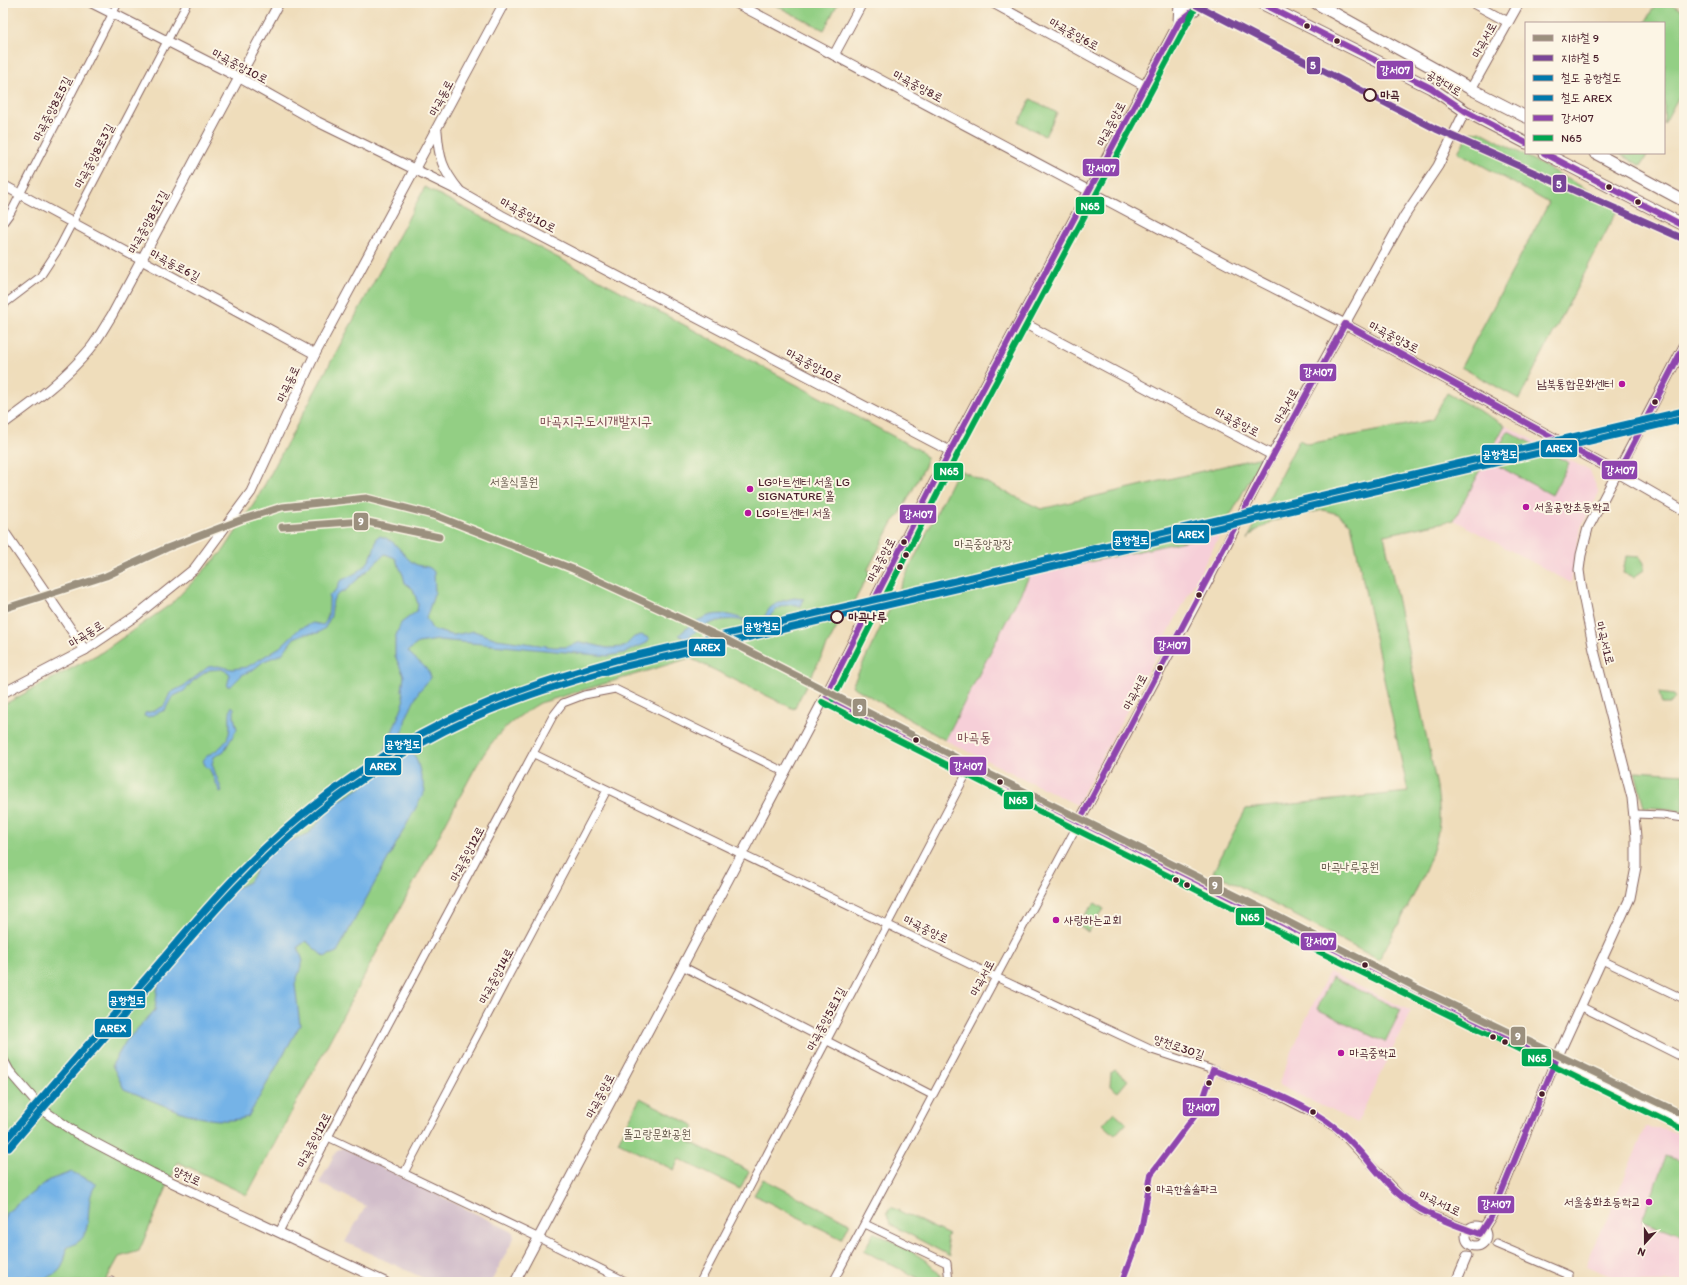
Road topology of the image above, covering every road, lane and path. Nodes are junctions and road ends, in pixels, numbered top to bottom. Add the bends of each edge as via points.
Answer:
1 (92, 3) edge
2 (118, 3) edge
3 (187, 3) edge
4 (279, 3) edge
5 (504, 3) edge
6 (736, 3) edge
7 (862, 3) edge
8 (993, 3) edge
9 (1180, 3) edge
10 (1189, 3) edge
11 (1202, 3) edge
12 (1262, 3) edge
13 (1316, 3) edge
14 (1473, 3) edge
15 (1519, 3) edge
16 (113, 14) junction
17 (1179, 22) junction
18 (1508, 22) junction
19 (167, 41) junction
20 (834, 55) junction
21 (240, 78) junction
22 (1144, 86) junction
23 (1471, 89) junction
24 (1465, 111) junction
25 (1525, 117) edge
26 (437, 131) junction
27 (1525, 142) edge
28 (1546, 154) edge
29 (1597, 154) edge
30 (414, 170) junction
31 (3, 185) edge
32 (1089, 190) junction
33 (461, 192) junction
34 (20, 194) junction
35 (1684, 201) edge
36 (72, 222) junction
37 (3, 224) edge
38 (1683, 225) edge
39 (141, 260) junction
40 (3, 305) edge
41 (1020, 321) junction
42 (1345, 324) junction
43 (1684, 346) edge
44 (315, 354) junction
45 (3, 424) edge
46 (950, 451) junction
47 (1272, 455) junction
48 (1618, 472) junction
49 (1684, 511) edge
50 (3, 530) edge
51 (85, 650) junction
52 (3, 693) edge
53 (826, 695) junction
54 (534, 754) junction
55 (970, 767) junction
56 (785, 772) junction
57 (607, 790) junction
58 (1634, 814) junction
59 (1684, 818) edge
60 (1079, 822) junction
61 (742, 853) junction
62 (889, 924) junction
63 (1602, 960) junction
64 (682, 966) junction
65 (996, 977) junction
66 (1684, 999) edge
67 (1580, 1006) junction
68 (1100, 1026) joint
69 (827, 1041) junction
70 (1684, 1058) edge
71 (3, 1060) edge
72 (1556, 1060) junction
73 (1275, 1094) joint
74 (932, 1095) junction
75 (1684, 1121) edge
76 (328, 1137) junction
77 (404, 1172) junction
78 (865, 1224) junction
79 (279, 1232) junction
80 (1483, 1236) joint
81 (538, 1238) junction
82 (1496, 1244) dead end
83 (1467, 1256) dead end
84 (385, 1282) edge
85 (514, 1282) edge
86 (627, 1282) edge
87 (700, 1282) edge
88 (834, 1282) edge
89 (949, 1282) edge
90 (1456, 1282) edge
91 (1566, 1282) edge

1 - 16 street, 마곡중앙10로
2 - 16 street, 마곡중앙8로5길
3 - 19 street, 마곡중앙8로3길
4 - 21 street, 마곡중앙8로1길
5 - 26 street, 마곡동로
6 - 20 street, 마곡중앙8로
7 - 20 street
8 - 22 street, 마곡중앙6로
9 - 17 main road
10 - 17 street, 마곡중앙로
11 - 17 main road
12 - 24 main road, 공항대로 via 1430,88
13 - 23 main road, 공항대로
14 - 18 street
15 - 18 street, 마곡서로
16 - 19 street, 마곡중앙10로
16 - 34 street, 마곡중앙8로5길
17 - 22 street, 마곡중앙로
18 - 23 street, 마곡서로
19 - 21 street, 마곡중앙10로
19 - 36 street, 마곡중앙8로3길
20 - 32 street, 마곡중앙8로
21 - 30 street, 마곡중앙10로 via 318,122
21 - 39 street, 마곡중앙8로1길
22 - 32 street, 마곡중앙로
23 - 25 main road, 공항대로
24 - 27 main road, 공항대로
24 - 42 street, 마곡서로 via 1438,166 1405,215
26 - 30 street, 마곡동로
26 - 33 street via 440,161
28 - 38 main road
29 - 35 main road
30 - 33 street, 마곡중앙10로
30 - 44 street, 마곡동로
31 - 34 street, 마곡동로6길
32 - 41 street, 마곡중앙로
32 - 42 street, 마곡중앙3로
33 - 46 street, 마곡중앙10로
34 - 36 street, 마곡동로6길
34 - 37 street, 마곡중앙8로5길
36 - 39 street, 마곡동로6길
36 - 40 street, 마곡중앙8로3길 via 40,277
39 - 44 street, 마곡동로6길
39 - 45 street, 마곡중앙8로1길 via 112,315 91,347 70,371 42,396
41 - 46 street, 마곡중앙로
41 - 47 street, 마곡중앙로
42 - 47 street, 마곡서로
42 - 48 street, 마곡중앙3로
43 - 48 street, 마곡서1로
44 - 51 street, 마곡동로 via 251,492 194,569 137,615
46 - 53 street, 마곡중앙로
47 - 60 street, 마곡서로 via 1208,581
48 - 49 street, 마곡중앙3로
48 - 58 street, 마곡서1로 via 1588,528 1580,570 1588,625
50 - 51 street
51 - 52 street, 마곡동로
53 - 55 street
53 - 56 street, 마곡중앙로
54 - 56 street, 마곡중앙12로 via 553,716 564,703 584,695 615,689
54 - 57 street
54 - 76 street, 마곡중앙12로
55 - 60 street
55 - 62 street, 마곡중앙5로1길
56 - 61 street, 마곡중앙로
57 - 61 street
57 - 77 street, 마곡중앙14로
58 - 59 street
58 - 63 street, 마곡서1로 via 1636,867 1630,898
60 - 65 street, 마곡서로
60 - 72 street
61 - 62 street, 마곡중앙로
61 - 64 street, 마곡중앙로
62 - 65 street, 마곡중앙로
62 - 69 street, 마곡중앙5로1길
63 - 66 street
63 - 67 street, 마곡서1로
64 - 69 street
64 - 81 street, 마곡중앙로
65 - 68 street, 마곡중앙로
65 - 74 street, 마곡서로
67 - 70 street
67 - 72 street, 마곡서1로
68 - 73 street, 양천로30길 via 1152,1050
69 - 74 street
69 - 87 street, 마곡중앙5로1길
71 - 79 street, 양천로 via 9,1071 47,1113 76,1133 152,1173
72 - 75 street
72 - 80 street, 마곡서1로
73 - 80 street, 마곡서1로 via 1337,1129 1402,1198 1422,1211
74 - 78 street, 마곡서로
76 - 77 street
76 - 79 street, 마곡중앙12로
77 - 81 street
78 - 88 street, 마곡서로
78 - 89 street via 947,1263
79 - 84 street, 양천로
81 - 85 street, 마곡중앙로
81 - 86 street
82 - 91 street via 1569,1275
83 - 90 street

